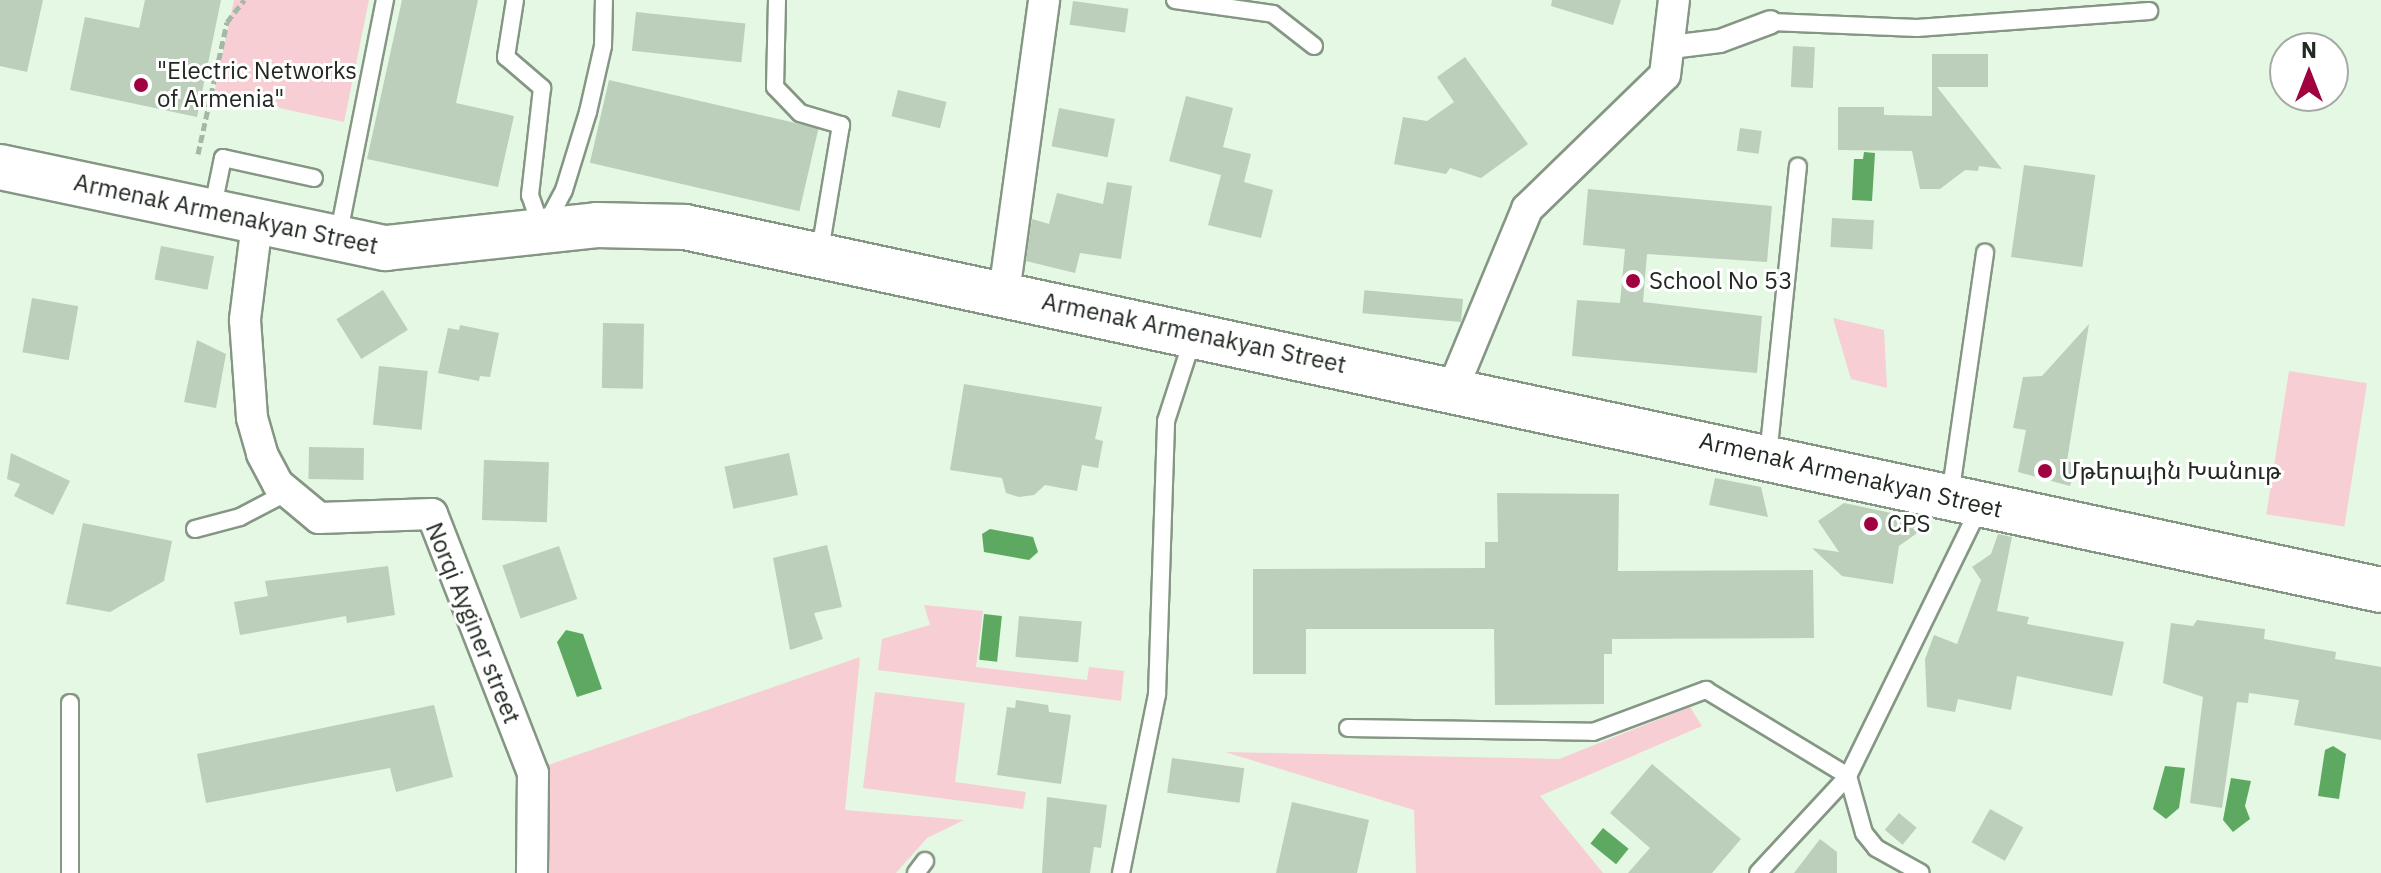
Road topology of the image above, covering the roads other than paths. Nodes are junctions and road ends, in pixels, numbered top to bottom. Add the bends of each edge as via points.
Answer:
1 (385, 0) edge
2 (515, 0) edge
3 (604, 0) edge
4 (777, 0) edge
5 (1044, 0) edge
6 (1175, 0) edge
7 (1674, 0) edge
8 (2149, 11) dead end
9 (1771, 22) joint
10 (1314, 46) dead end
11 (1671, 47) junction
12 (0, 167) edge
13 (1798, 167) dead end
14 (314, 178) dead end
15 (199, 210) junction
16 (257, 223) junction
17 (542, 231) junction
18 (338, 239) junction
19 (1985, 252) dead end
20 (819, 257) junction
21 (1004, 293) junction
22 (1195, 333) junction
23 (1453, 388) junction
24 (1768, 456) junction
25 (286, 493) junction
26 (1965, 501) junction
27 (195, 529) dead end
28 (2381, 590) edge
29 (70, 703) dead end
30 (1348, 728) dead end
31 (1848, 776) junction
32 (70, 873) edge
33 (532, 873) edge
34 (1121, 873) edge
35 (1758, 873) edge
36 (1921, 873) edge

1 - 18 lane
2 - 17 lane via 506,57 542,88 530,195
3 - 17 lane via 603,46 588,112 564,190
4 - 20 lane via 775,87 800,113 841,125
5 - 21 street
6 - 10 lane via 1273,14
7 - 11 street
8 - 9 lane via 1917,28
9 - 11 street via 1720,41
11 - 23 street via 1665,75 1527,209
12 - 15 main road, Armenak Armenakyan Street
13 - 24 lane
14 - 15 lane via 223,158
15 - 16 main road, Armenak Armenakyan Street
16 - 18 main road, Armenak Armenakyan Street
16 - 25 street, Norqi Ayginer street via 245,320 252,418 265,461
17 - 18 main road, Armenak Armenakyan Street via 386,248
17 - 20 main road, Armenak Armenakyan Street via 597,225 685,227
19 - 26 lane
20 - 21 main road, Armenak Armenakyan Street
21 - 22 main road, Armenak Armenakyan Street
22 - 23 main road, Armenak Armenakyan Street
22 - 34 lane via 1166,421 1157,695
23 - 24 main road, Armenak Armenakyan Street
24 - 26 main road, Armenak Armenakyan Street
25 - 27 lane via 240,517
25 - 33 street, Norqi Ayginer street via 319,518 432,514 533,773
26 - 28 main road, Armenak Armenakyan Street
26 - 31 lane
29 - 32 lane
30 - 31 lane via 1593,732 1706,690
31 - 35 lane
31 - 36 lane via 1864,833 1876,848

